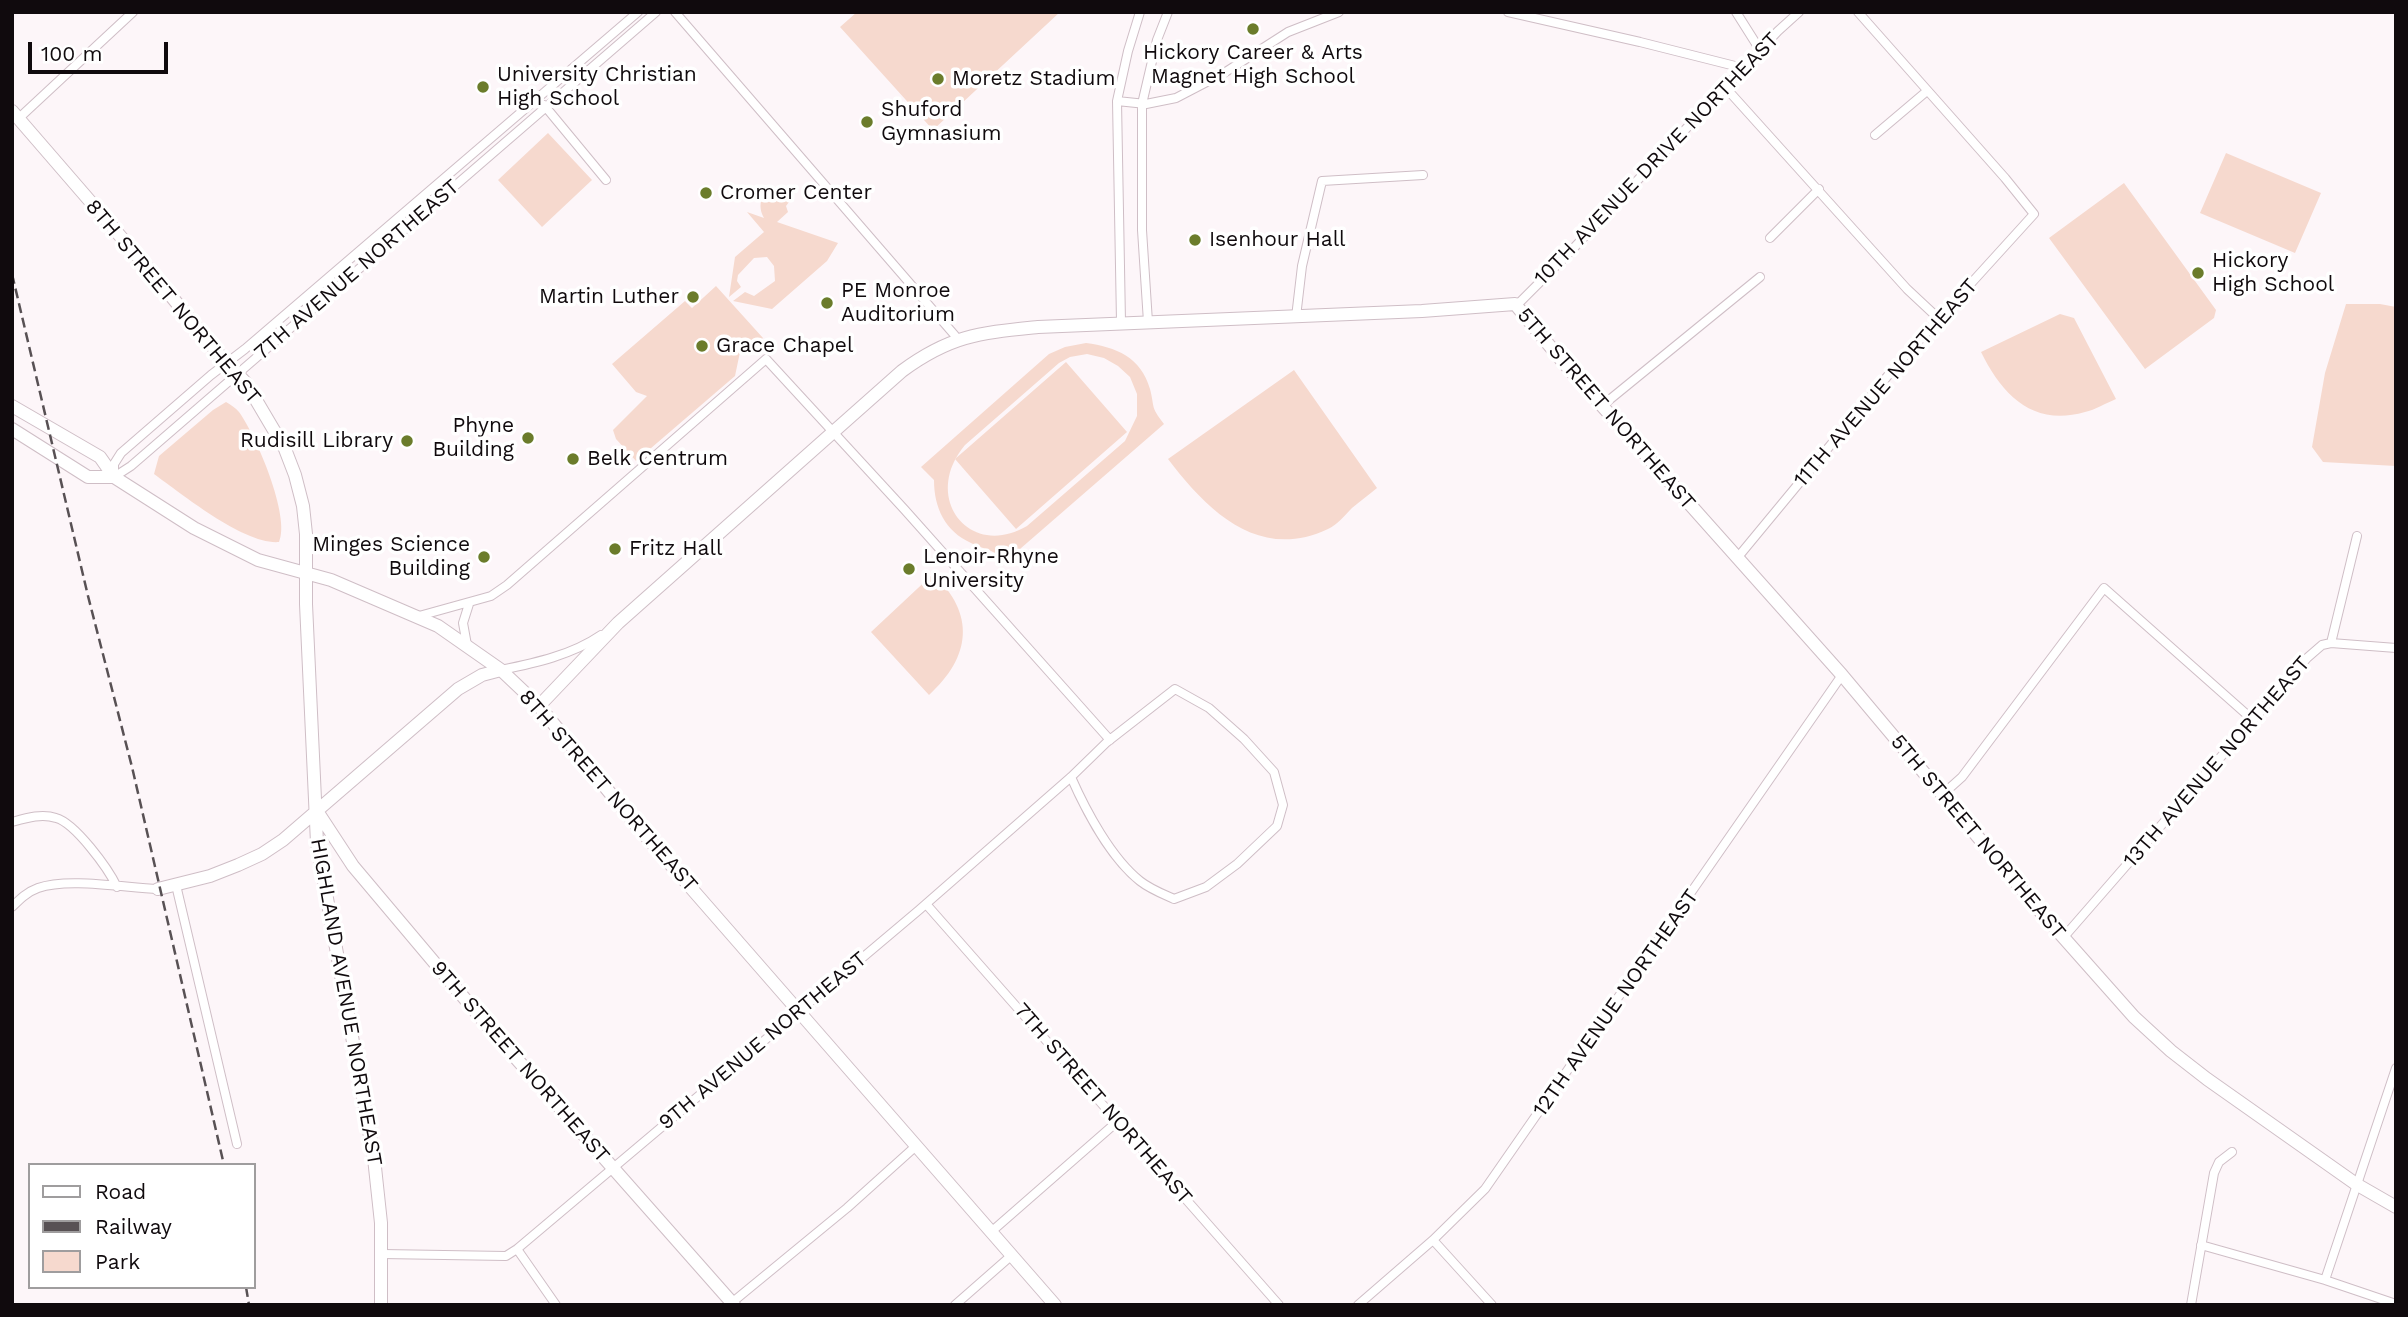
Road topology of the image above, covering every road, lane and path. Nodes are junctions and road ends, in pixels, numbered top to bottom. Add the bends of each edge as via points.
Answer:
1 (133, 12) edge
2 (638, 12) edge
3 (656, 12) edge
4 (675, 12) edge
5 (1140, 12) edge
6 (1168, 12) edge
7 (1339, 12) edge
8 (1508, 12) edge
9 (1736, 12) edge
10 (1799, 12) edge
11 (1858, 12) edge
12 (1760, 50) junction
13 (1743, 68) junction
14 (1725, 87) junction
15 (1927, 90) junction
16 (537, 97) junction
17 (1117, 101) junction
18 (1142, 104) junction
19 (545, 107) junction
20 (15, 115) edge
21 (1875, 135) dead end
22 (1423, 175) dead end
23 (606, 180) dead end
24 (1819, 189) junction
25 (1770, 238) dead end
26 (1760, 277) dead end
27 (1515, 304) junction
28 (1296, 317) junction
29 (1938, 318) junction
30 (1121, 322) junction
31 (1148, 322) junction
32 (958, 339) junction
33 (228, 363) junction
34 (237, 374) junction
35 (1602, 405) junction
36 (12, 406) edge
37 (12, 429) edge
38 (833, 432) junction
39 (114, 477) junction
40 (2357, 536) dead end
41 (1738, 557) junction
42 (307, 574) junction
43 (468, 604) junction
44 (419, 617) junction
45 (618, 623) junction
46 (2331, 643) junction
47 (467, 645) junction
48 (2396, 648) edge
49 (501, 670) junction
50 (1843, 675) junction
51 (540, 706) junction
52 (2253, 720) junction
53 (1110, 740) junction
54 (1071, 777) junction
55 (1943, 794) junction
56 (317, 811) junction
57 (12, 821) edge
58 (176, 885) junction
59 (117, 887) junction
60 (158, 888) joint
61 (926, 904) junction
62 (12, 907) edge
63 (2063, 938) junction
64 (800, 1012) junction
65 (2396, 1068) edge
66 (1118, 1121) junction
67 (237, 1144) dead end
68 (916, 1146) junction
69 (2232, 1152) dead end
70 (612, 1169) junction
71 (2356, 1184) junction
72 (2396, 1207) edge
73 (991, 1232) junction
74 (1433, 1240) junction
75 (2201, 1245) junction
76 (517, 1249) junction
77 (382, 1254) junction
78 (1012, 1255) junction
79 (2325, 1280) junction
80 (732, 1304) edge
81 (2396, 1304) edge
82 (381, 1305) edge
83 (556, 1305) edge
84 (955, 1305) edge
85 (1055, 1305) edge
86 (1279, 1305) edge
87 (1358, 1305) edge
88 (1492, 1305) edge
89 (2191, 1305) edge

1 - 20 street
2 - 16 street, 7TH AVENUE NORTHEAST
3 - 19 street, 7TH AVENUE NORTHEAST
4 - 32 street
5 - 17 street
6 - 18 street
7 - 18 street via 1273,41 1188,93
8 - 13 street
9 - 12 street
10 - 12 street, 10TH AVENUE DRIVE NORTHEAST
11 - 15 street
12 - 13 street, 10TH AVENUE DRIVE NORTHEAST
13 - 14 street, 10TH AVENUE DRIVE NORTHEAST
14 - 24 street
14 - 27 street, 10TH AVENUE DRIVE NORTHEAST
15 - 21 street
15 - 29 street, 11TH AVENUE NORTHEAST via 2034,214
16 - 19 street
16 - 33 street, 7TH AVENUE NORTHEAST
17 - 18 street
17 - 30 street
18 - 31 street
19 - 23 street
19 - 34 street, 7TH AVENUE NORTHEAST
20 - 33 main road, 8TH STREET NORTHEAST
22 - 28 street via 1322,181
24 - 25 street
24 - 29 street
26 - 35 street
27 - 28 main road, 5TH STREET NORTHEAST
27 - 35 main road, 5TH STREET NORTHEAST
28 - 31 main road, 5TH STREET NORTHEAST
29 - 41 street, 11TH AVENUE NORTHEAST
30 - 31 main road, 5TH STREET NORTHEAST
30 - 32 main road, 5TH STREET NORTHEAST via 1015,329
32 - 38 main road, 5TH STREET NORTHEAST via 902,371
33 - 34 main road, 8TH STREET NORTHEAST
33 - 39 street, 7TH AVENUE NORTHEAST via 121,453 114,464
34 - 39 street, 7TH AVENUE NORTHEAST
34 - 42 main road, 8TH STREET NORTHEAST via 268,417 295,475 303,506
35 - 41 main road, 5TH STREET NORTHEAST
36 - 39 main road via 100,457
37 - 39 main road via 88,477
38 - 43 street via 766,359 507,584
38 - 45 main road, 5TH STREET NORTHEAST
38 - 53 street
39 - 42 main road via 237,550
40 - 46 street, 13TH AVENUE NORTHEAST
41 - 50 main road, 5TH STREET NORTHEAST
42 - 44 main road, 8TH STREET NORTHEAST
42 - 56 main road, HIGHLAND AVENUE NORTHEAST
43 - 44 street
43 - 47 street via 463,623
44 - 47 main road, 8TH STREET NORTHEAST
45 - 49 street via 567,652
45 - 51 main road, 5TH STREET NORTHEAST
46 - 48 street
46 - 52 street, 13TH AVENUE NORTHEAST via 2307,658
47 - 49 main road, 8TH STREET NORTHEAST
49 - 51 main road, 8TH STREET NORTHEAST
49 - 56 main road via 458,689
50 - 55 main road, 5TH STREET NORTHEAST
50 - 74 street, 12TH AVENUE NORTHEAST via 1494,1177
51 - 64 main road, 8TH STREET NORTHEAST via 637,826
52 - 55 street via 2104,588 1962,777
52 - 63 street, 13TH AVENUE NORTHEAST
53 - 54 street, 9TH AVENUE NORTHEAST
53 - 54 street via 1175,689 1209,708 1274,772 1283,805 1277,826 1206,887 1174,899 1141,882 1117,856
54 - 61 street, 9TH AVENUE NORTHEAST
55 - 63 main road, 5TH STREET NORTHEAST
56 - 58 main road via 262,854
56 - 70 main road, 9TH STREET NORTHEAST via 352,866
56 - 77 main road, HIGHLAND AVENUE NORTHEAST via 317,843 374,1158
57 - 59 street via 46,816 63,820 104,864
58 - 60 main road
58 - 67 street
59 - 60 street
59 - 62 street via 44,886
61 - 64 street, 9TH AVENUE NORTHEAST
61 - 66 street, 7TH STREET NORTHEAST
63 - 71 main road, 5TH STREET NORTHEAST via 2171,1051
64 - 68 main road, 8TH STREET NORTHEAST
64 - 70 street, 9TH AVENUE NORTHEAST
65 - 71 street
66 - 73 street
66 - 86 street, 7TH STREET NORTHEAST
68 - 73 main road, 8TH STREET NORTHEAST
68 - 80 street
69 - 75 street via 2214,1173
70 - 76 street, 9TH AVENUE NORTHEAST
70 - 80 main road, 9TH STREET NORTHEAST
71 - 72 main road, 5TH STREET NORTHEAST
71 - 79 street
73 - 78 main road, 8TH STREET NORTHEAST
74 - 87 street, 12TH AVENUE NORTHEAST
74 - 88 street
75 - 79 street
75 - 89 street
76 - 77 street, 9TH AVENUE NORTHEAST via 506,1256
76 - 83 street
77 - 82 main road, HIGHLAND AVENUE NORTHEAST
78 - 84 street
78 - 85 main road, 8TH STREET NORTHEAST
79 - 81 street

